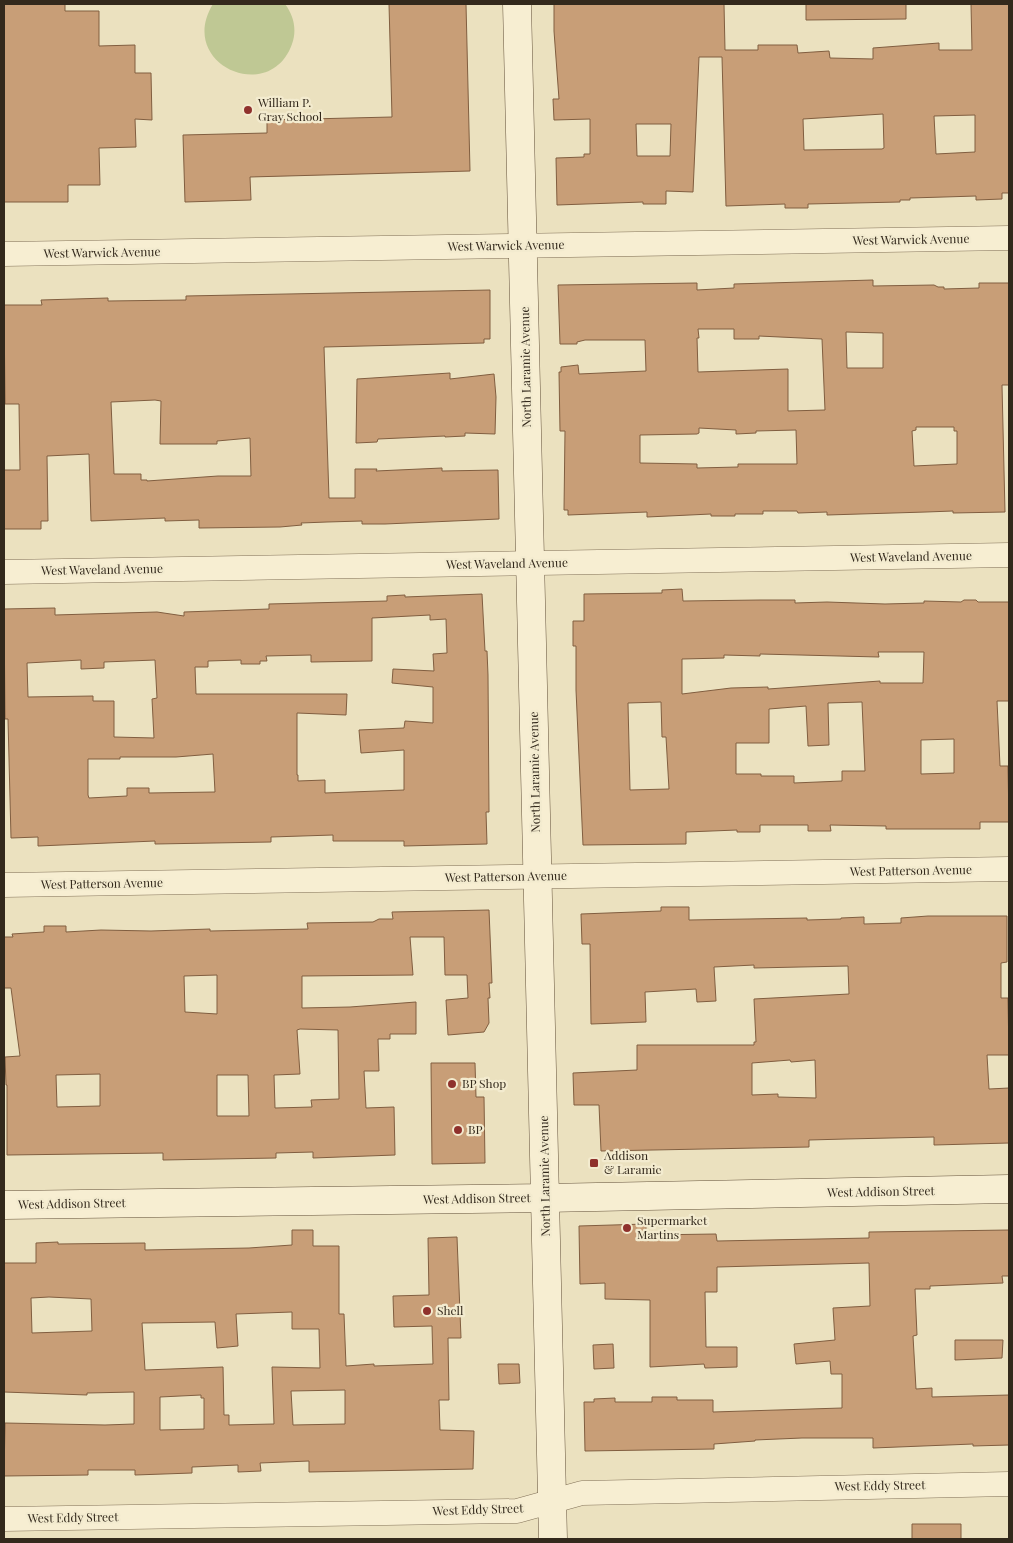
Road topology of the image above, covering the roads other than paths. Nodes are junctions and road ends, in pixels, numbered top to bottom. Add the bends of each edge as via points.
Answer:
1 (517, 4) edge
2 (1009, 238) edge
3 (523, 246) junction
4 (4, 254) edge
5 (1009, 556) edge
6 (530, 564) junction
7 (4, 572) edge
8 (1009, 869) edge
9 (538, 877) junction
10 (4, 885) edge
11 (1009, 1189) edge
12 (545, 1198) junction
13 (4, 1205) edge
14 (1009, 1484) edge
15 (552, 1501) junction
16 (4, 1519) edge
17 (553, 1539) edge

1 - 3 street, North Laramie Avenue
2 - 3 street, West Warwick Avenue
3 - 4 street, West Warwick Avenue
3 - 6 street, North Laramie Avenue
5 - 6 street, West Waveland Avenue
6 - 7 street, West Waveland Avenue
6 - 9 street, North Laramie Avenue
8 - 9 street, West Patterson Avenue
9 - 10 street, West Patterson Avenue
9 - 12 street, North Laramie Avenue
11 - 12 street, West Addison Street
12 - 13 street, West Addison Street
12 - 15 street, North Laramie Avenue
14 - 15 street, West Eddy Street via 582,1493
15 - 16 street, West Eddy Street via 516,1511
15 - 17 street, North Laramie Avenue

